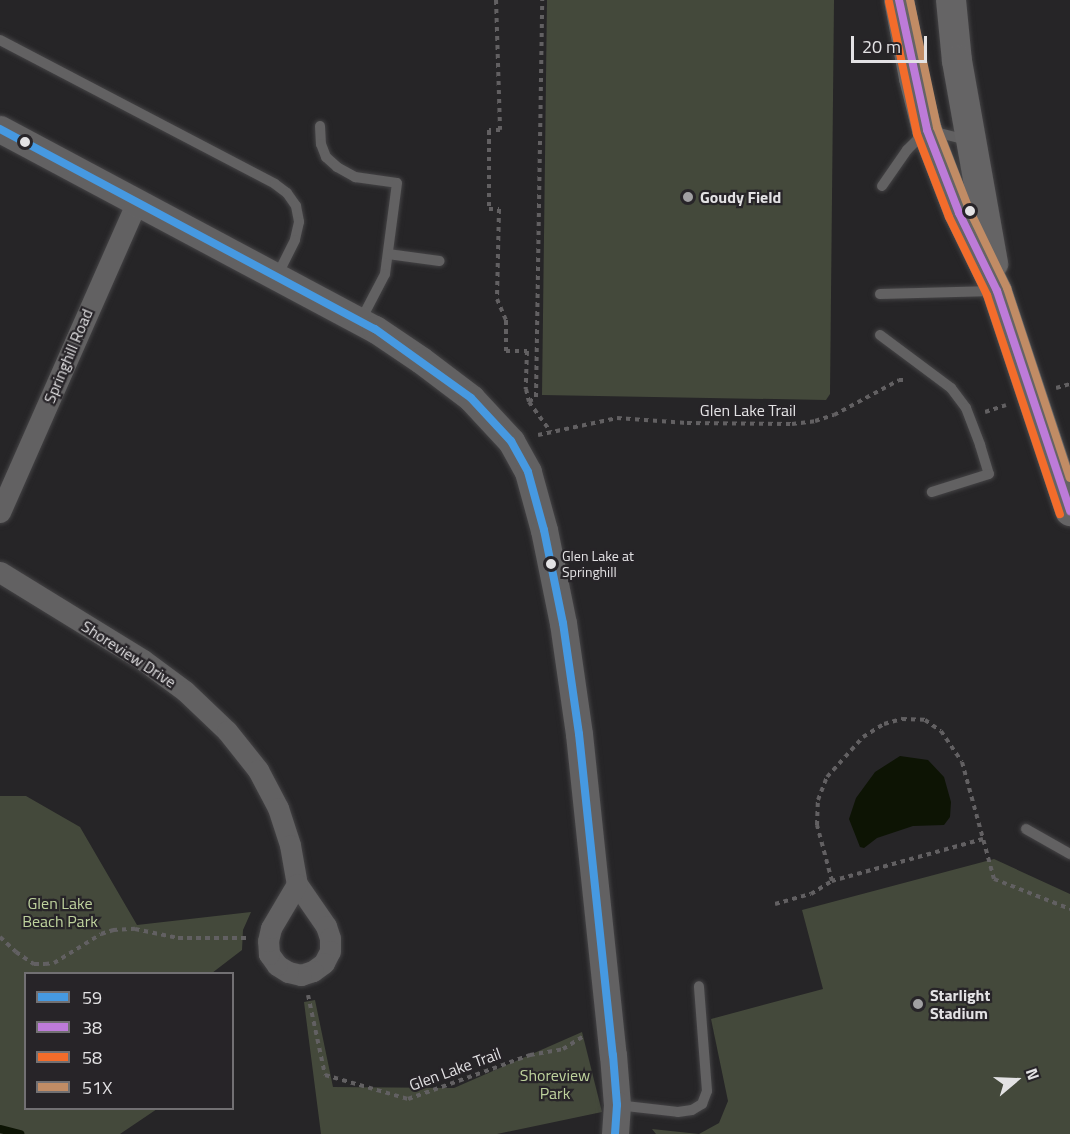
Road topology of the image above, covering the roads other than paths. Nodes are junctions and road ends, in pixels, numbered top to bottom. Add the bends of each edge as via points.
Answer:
1 (899, 0) edge
2 (951, 0) edge
3 (0, 40) edge
4 (320, 126) dead end
5 (0, 129) edge
6 (927, 130) junction
7 (970, 141) junction
8 (882, 186) dead end
9 (137, 201) junction
10 (388, 254) junction
11 (440, 261) dead end
12 (276, 276) junction
13 (997, 291) junction
14 (880, 294) dead end
15 (360, 321) junction
16 (879, 334) dead end
17 (1060, 453) edge
18 (932, 492) dead end
19 (1070, 511) edge
20 (0, 512) edge
21 (0, 572) edge
22 (1026, 829) dead end
23 (1070, 854) edge
24 (297, 884) junction
25 (699, 986) dead end
26 (617, 1105) junction
27 (615, 1134) edge

1 - 6 main road
2 - 7 main road
3 - 12 lane via 286,193 296,206 299,222 296,240
4 - 10 lane via 326,157 337,167 355,177 397,183
5 - 9 street
6 - 7 lane
6 - 8 lane
6 - 13 main road via 959,213
7 - 13 main road via 985,207
9 - 12 street
9 - 20 street, Springhill Road
10 - 11 lane
10 - 15 lane via 385,274
12 - 15 street
13 - 14 lane
13 - 17 main road
15 - 26 street via 471,398 510,441 528,472 563,623 579,734
16 - 18 lane via 951,388 966,408 983,454 989,474
17 - 19 main road
21 - 24 street, Shoreview Drive via 143,660 185,691 227,731 258,770 278,808
22 - 23 lane
24 - 24 street, Shoreview Drive via 330,938 330,951 324,963 301,975 277,965 268,940
25 - 26 lane via 707,1091 702,1104 678,1112
26 - 27 street

